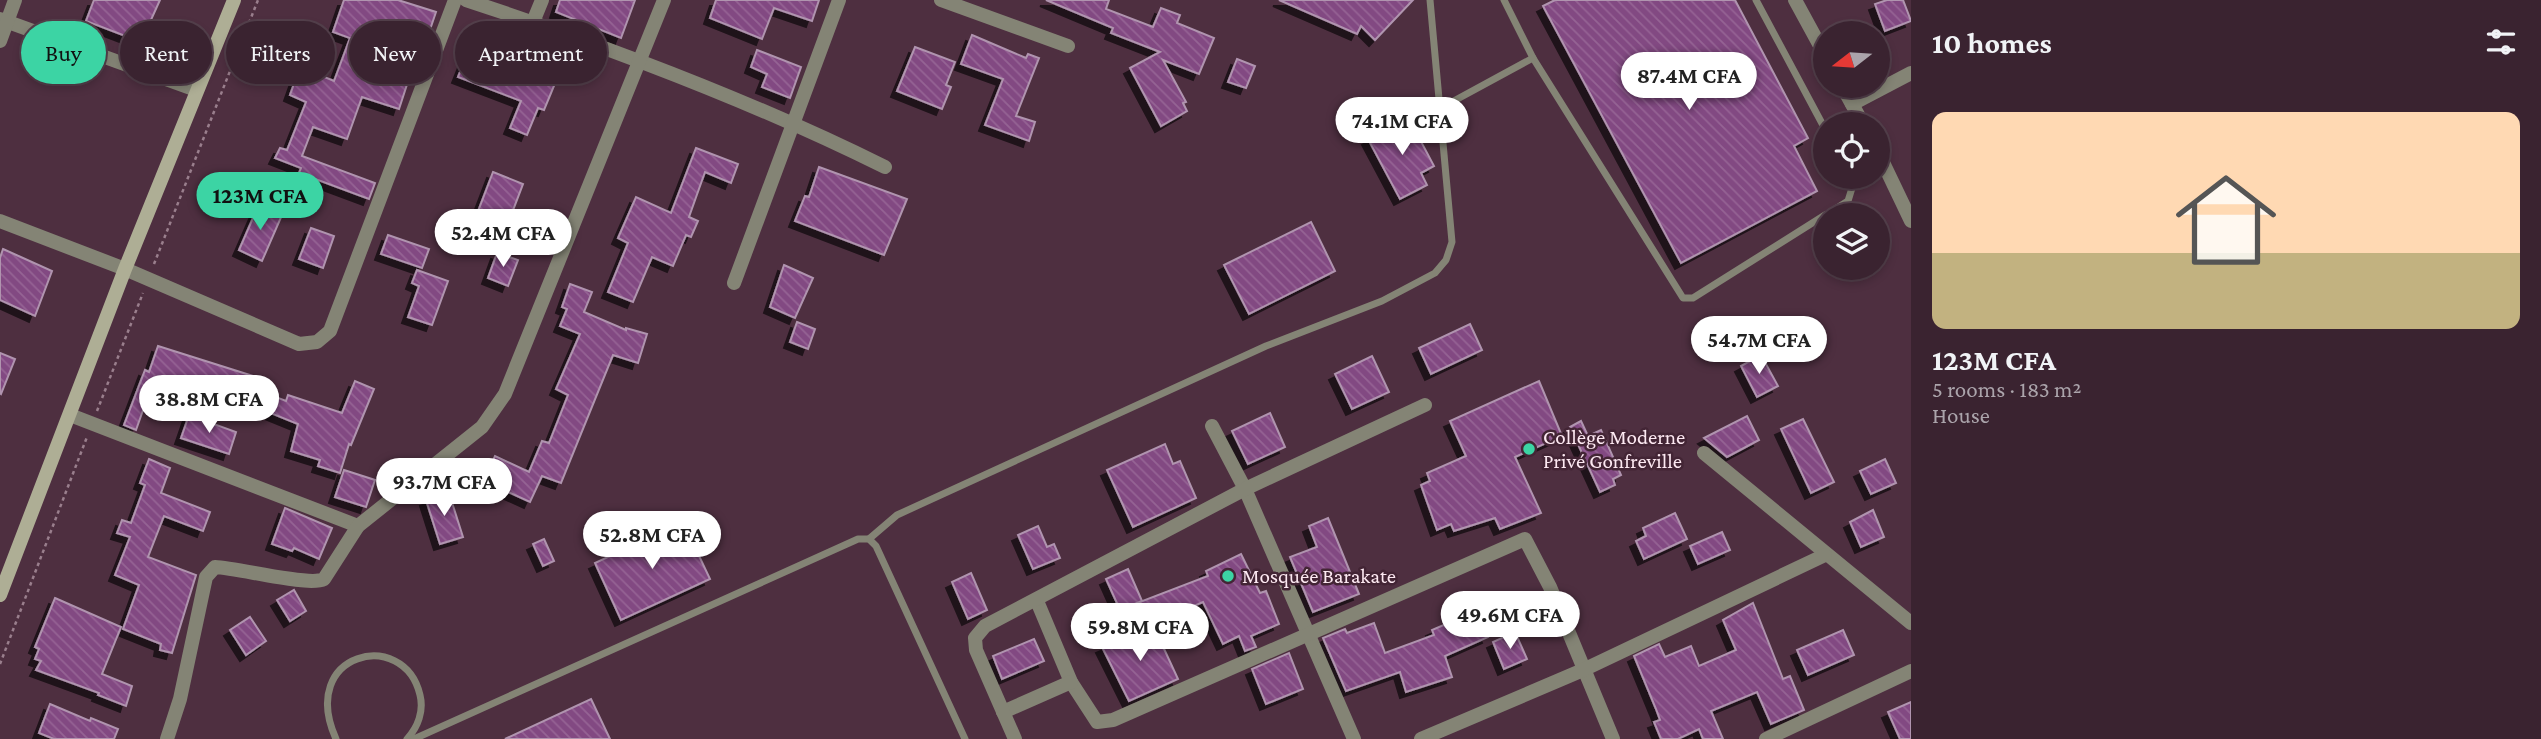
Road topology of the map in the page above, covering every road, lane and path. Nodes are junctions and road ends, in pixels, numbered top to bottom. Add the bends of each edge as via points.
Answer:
1 (15, 0) edge
2 (234, 0) edge
3 (258, 0) edge
4 (455, 0) edge
5 (466, 0) edge
6 (542, 0) edge
7 (664, 0) edge
8 (839, 0) edge
9 (941, 0) edge
10 (1430, 0) edge
11 (1504, 0) edge
12 (1756, 0) edge
13 (1795, 0) edge
14 (3, 20) edge
15 (530, 21) edge
16 (533, 21) edge
17 (1813, 33) edge
18 (0, 41) edge
19 (1068, 46) dead end
20 (607, 50) edge
21 (1533, 58) junction
22 (641, 63) junction
23 (1911, 73) edge
24 (196, 90) junction
25 (1849, 98) edge
26 (1852, 104) junction
27 (1439, 108) junction
28 (1816, 112) edge
29 (1856, 112) edge
30 (793, 121) junction
31 (885, 167) dead end
32 (1890, 177) edge
33 (0, 221) edge
34 (1911, 221) edge
35 (1813, 223) edge
36 (125, 269) junction
37 (148, 279) junction
38 (734, 283) dead end
39 (1425, 405) dead end
40 (70, 415) junction
41 (92, 424) junction
42 (1212, 426) dead end
43 (1704, 453) dead end
44 (1245, 489) junction
45 (358, 526) junction
46 (869, 539) junction
47 (1825, 555) junction
48 (0, 595) edge
49 (1037, 601) junction
50 (1911, 623) edge
51 (1305, 633) junction
52 (0, 664) edge
53 (1583, 670) junction
54 (1911, 670) edge
55 (1071, 682) junction
56 (1003, 712) junction
57 (1770, 738) edge
58 (167, 739) edge
59 (338, 739) edge
60 (407, 739) edge
61 (414, 739) edge
62 (965, 739) edge
63 (1014, 739) edge
64 (1354, 739) edge
65 (1422, 739) edge
66 (1613, 739) edge

1 - 14 street
2 - 24 street
3 - 37 path
4 - 37 street via 330,331 317,342 299,344
5 - 15 street
6 - 16 street
7 - 22 street
8 - 30 street
9 - 19 street
10 - 27 lane
11 - 21 lane
12 - 28 lane
13 - 17 street
14 - 18 street
14 - 24 street
20 - 22 street
21 - 27 lane
21 - 35 lane via 1683,298 1693,298
22 - 30 street
22 - 45 street via 505,394 482,427
23 - 26 street
24 - 36 street
25 - 26 street
26 - 29 street
27 - 46 lane via 1452,242 1435,273 897,514
30 - 31 street
30 - 38 street
32 - 34 street
33 - 36 street
36 - 37 street
36 - 40 street
37 - 41 path
39 - 44 street
40 - 41 street
40 - 48 street
41 - 45 street
41 - 52 path
42 - 44 street
43 - 47 street
44 - 49 street
44 - 51 street
45 - 58 street via 319,582 235,568 215,568 206,577
46 - 61 lane via 847,543
46 - 62 lane
47 - 50 street
47 - 53 street
49 - 55 street
49 - 56 street via 985,626 975,638
51 - 53 street via 1525,539
51 - 55 street via 1113,720 1097,722
51 - 64 street
53 - 65 street
53 - 66 street
54 - 57 street
55 - 56 street
56 - 63 street
59 - 60 lane via 325,707 327,690 347,664 378,656 408,670 417,684 421,716

